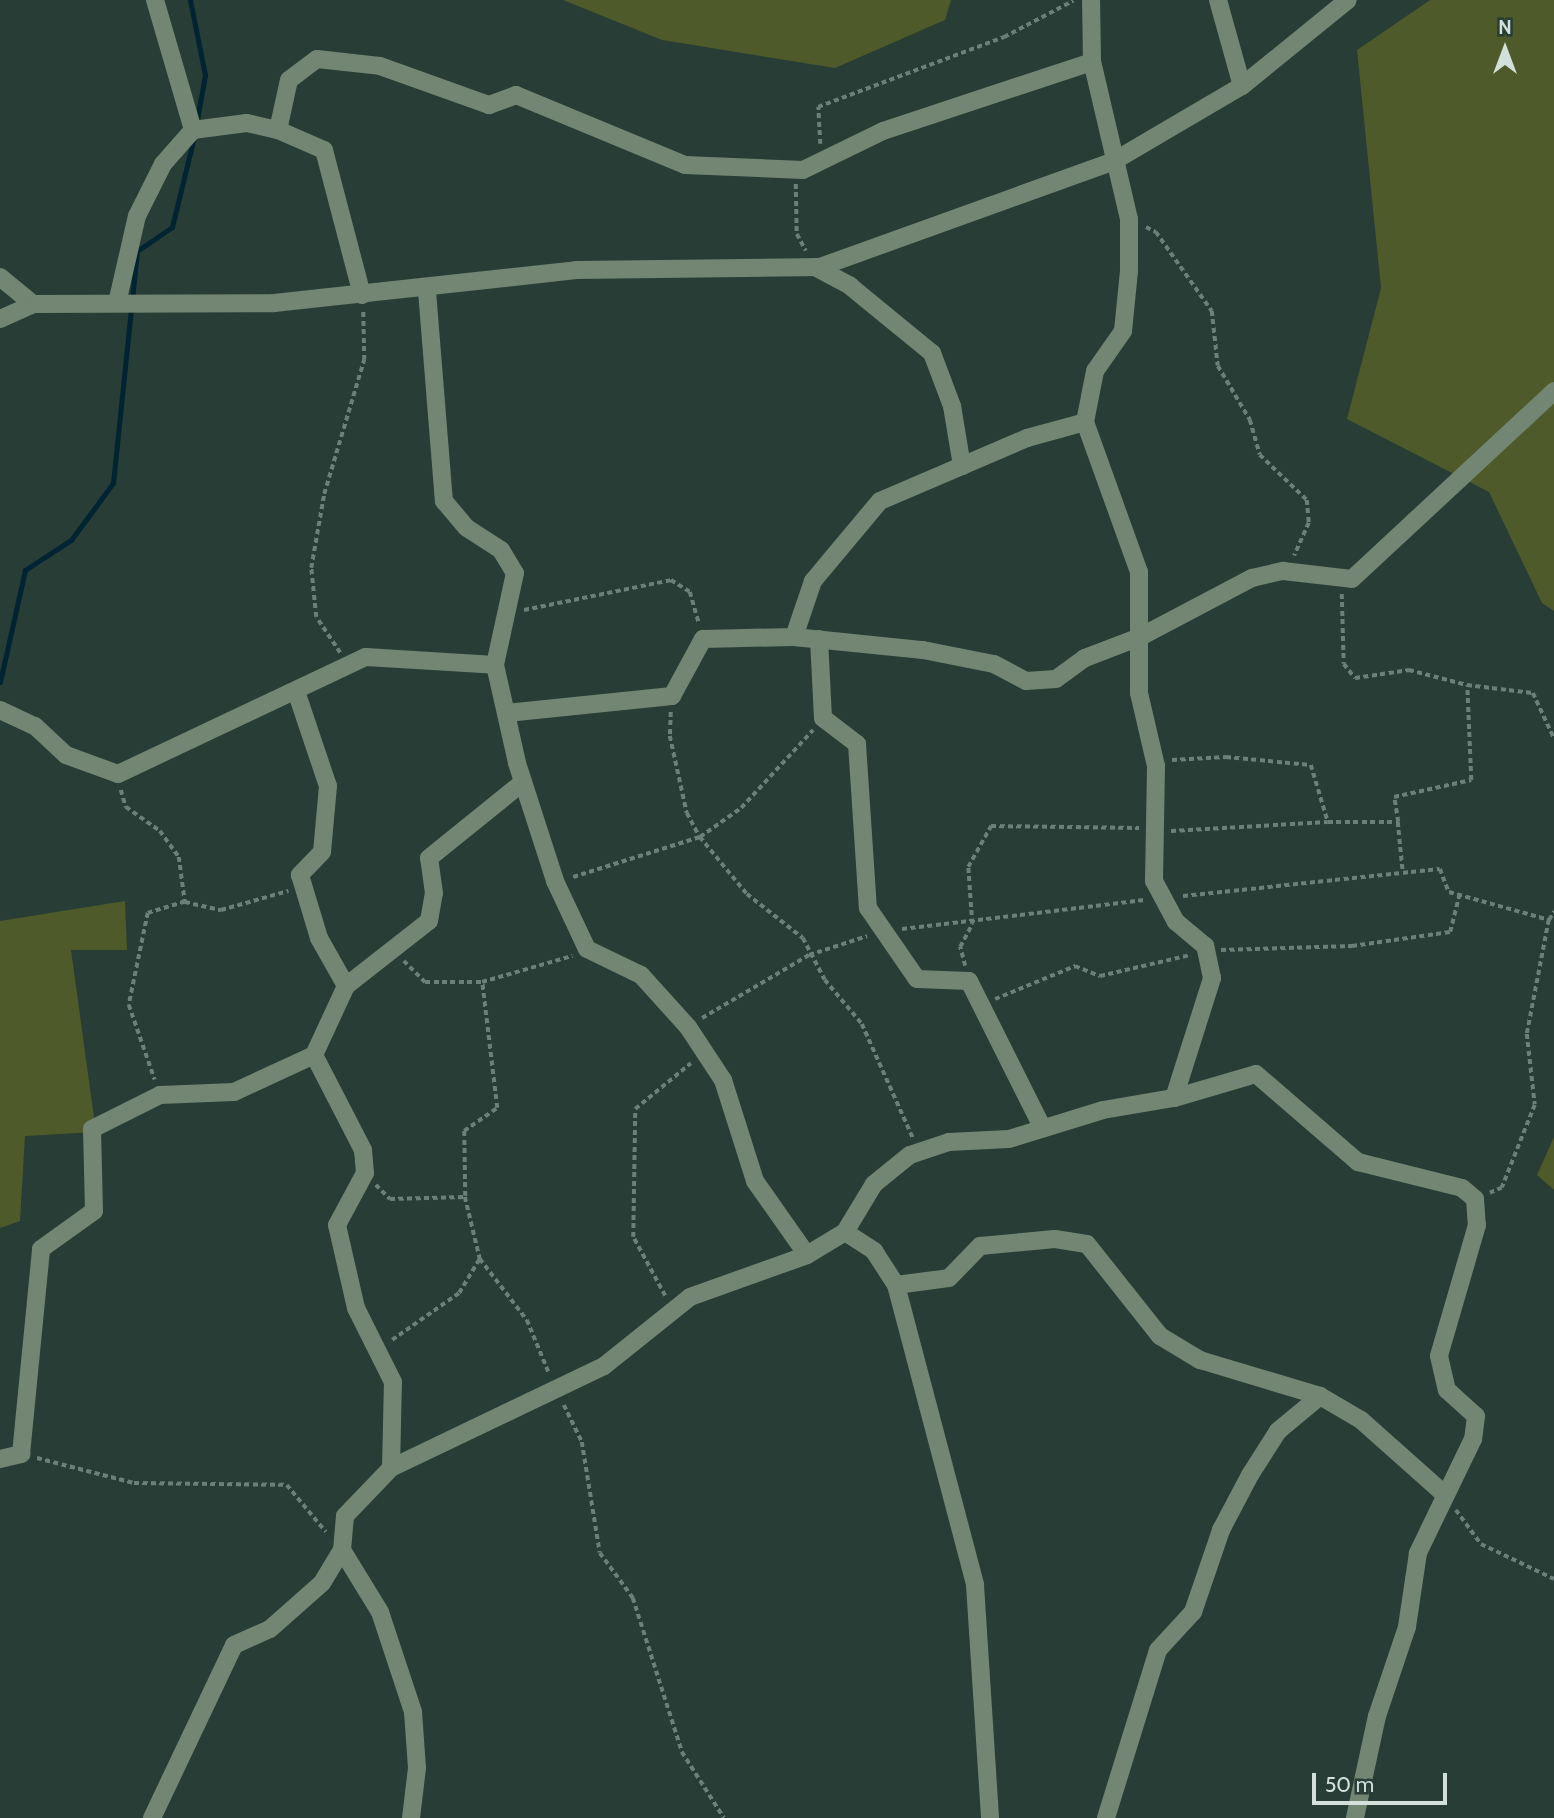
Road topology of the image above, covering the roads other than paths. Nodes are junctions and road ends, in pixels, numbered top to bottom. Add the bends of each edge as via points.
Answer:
1 (155, 0) edge
2 (1091, 0) edge
3 (1218, 0) edge
4 (1348, 0) edge
5 (1093, 62) junction
6 (1242, 86) junction
7 (193, 130) junction
8 (278, 130) junction
9 (1114, 161) junction
10 (815, 267) junction
11 (0, 277) edge
12 (427, 291) junction
13 (362, 295) junction
14 (33, 303) junction
15 (117, 303) junction
16 (0, 319) edge
17 (1554, 391) edge
18 (1086, 422) junction
19 (961, 466) junction
20 (794, 636) junction
21 (1140, 637) junction
22 (819, 639) junction
23 (495, 665) junction
24 (297, 694) junction
25 (0, 710) edge
26 (507, 713) junction
27 (522, 783) junction
28 (346, 986) junction
29 (314, 1055) junction
30 (1174, 1098) junction
31 (1043, 1129) junction
32 (845, 1231) junction
33 (807, 1255) junction
34 (896, 1285) junction
35 (1320, 1396) junction
36 (0, 1459) edge
37 (391, 1468) junction
38 (1444, 1494) junction
39 (342, 1550) junction
40 (152, 1818) edge
41 (411, 1818) edge
42 (990, 1818) edge
43 (1106, 1818) edge
44 (1355, 1818) edge

1 - 7 street
2 - 5 street
3 - 6 street
4 - 6 street
5 - 8 street via 883,131 803,170 685,165 516,95 489,105 380,66 317,60 289,80
5 - 9 street
6 - 9 street
7 - 8 street via 247,123
7 - 15 street via 163,164 136,216
8 - 13 street via 324,150
9 - 10 street
9 - 18 street via 1129,219 1123,331 1095,371
10 - 12 street via 576,270
10 - 19 street via 850,286 932,353 952,406
11 - 14 street
12 - 13 street
12 - 23 street via 444,502 467,528 500,550 516,573
13 - 15 street
14 - 15 street
14 - 16 street
17 - 21 street via 1352,579 1288,571 1252,578
18 - 19 street
18 - 21 street via 1139,572
19 - 20 street via 880,501 813,581
20 - 22 street
20 - 26 street via 703,639 672,695
21 - 22 street via 1085,658 1056,679 1026,681 982,662
21 - 30 street via 1139,692 1155,763 1154,881 1176,922 1206,951 1212,978
22 - 31 street via 823,718 857,744 868,908 917,979 969,981
23 - 24 street via 366,657
23 - 26 street
24 - 25 street via 118,774 66,755 35,726
24 - 28 street via 328,786 322,852 300,875 319,938
26 - 27 street
27 - 28 street via 429,858 435,893 429,921
27 - 33 street via 555,881 587,949 641,975 705,1053 723,1080 755,1181
28 - 29 street
29 - 36 street via 234,1092 160,1095 92,1129 94,1211 41,1249 21,1454
29 - 37 street via 363,1150 365,1173 337,1225 356,1308 393,1382
30 - 31 street via 1103,1110
30 - 38 street via 1256,1074 1358,1162 1462,1188 1475,1199 1477,1225 1439,1356 1447,1390 1476,1416 1473,1439
31 - 32 street via 919,1152 874,1184
32 - 33 street
32 - 34 street via 874,1251
33 - 37 street via 724,1281 673,1310 604,1366 554,1386
34 - 35 street via 949,1278 980,1246 1055,1239 1087,1244 1160,1336 1200,1360
34 - 42 street via 975,1585
35 - 38 street via 1361,1420
35 - 43 street via 1278,1431 1221,1530 1193,1612 1158,1650
37 - 39 street via 345,1516
38 - 44 street via 1418,1553 1407,1628 1377,1716
39 - 40 street via 322,1583 295,1610 234,1645
39 - 41 street via 380,1612 413,1712 418,1768

